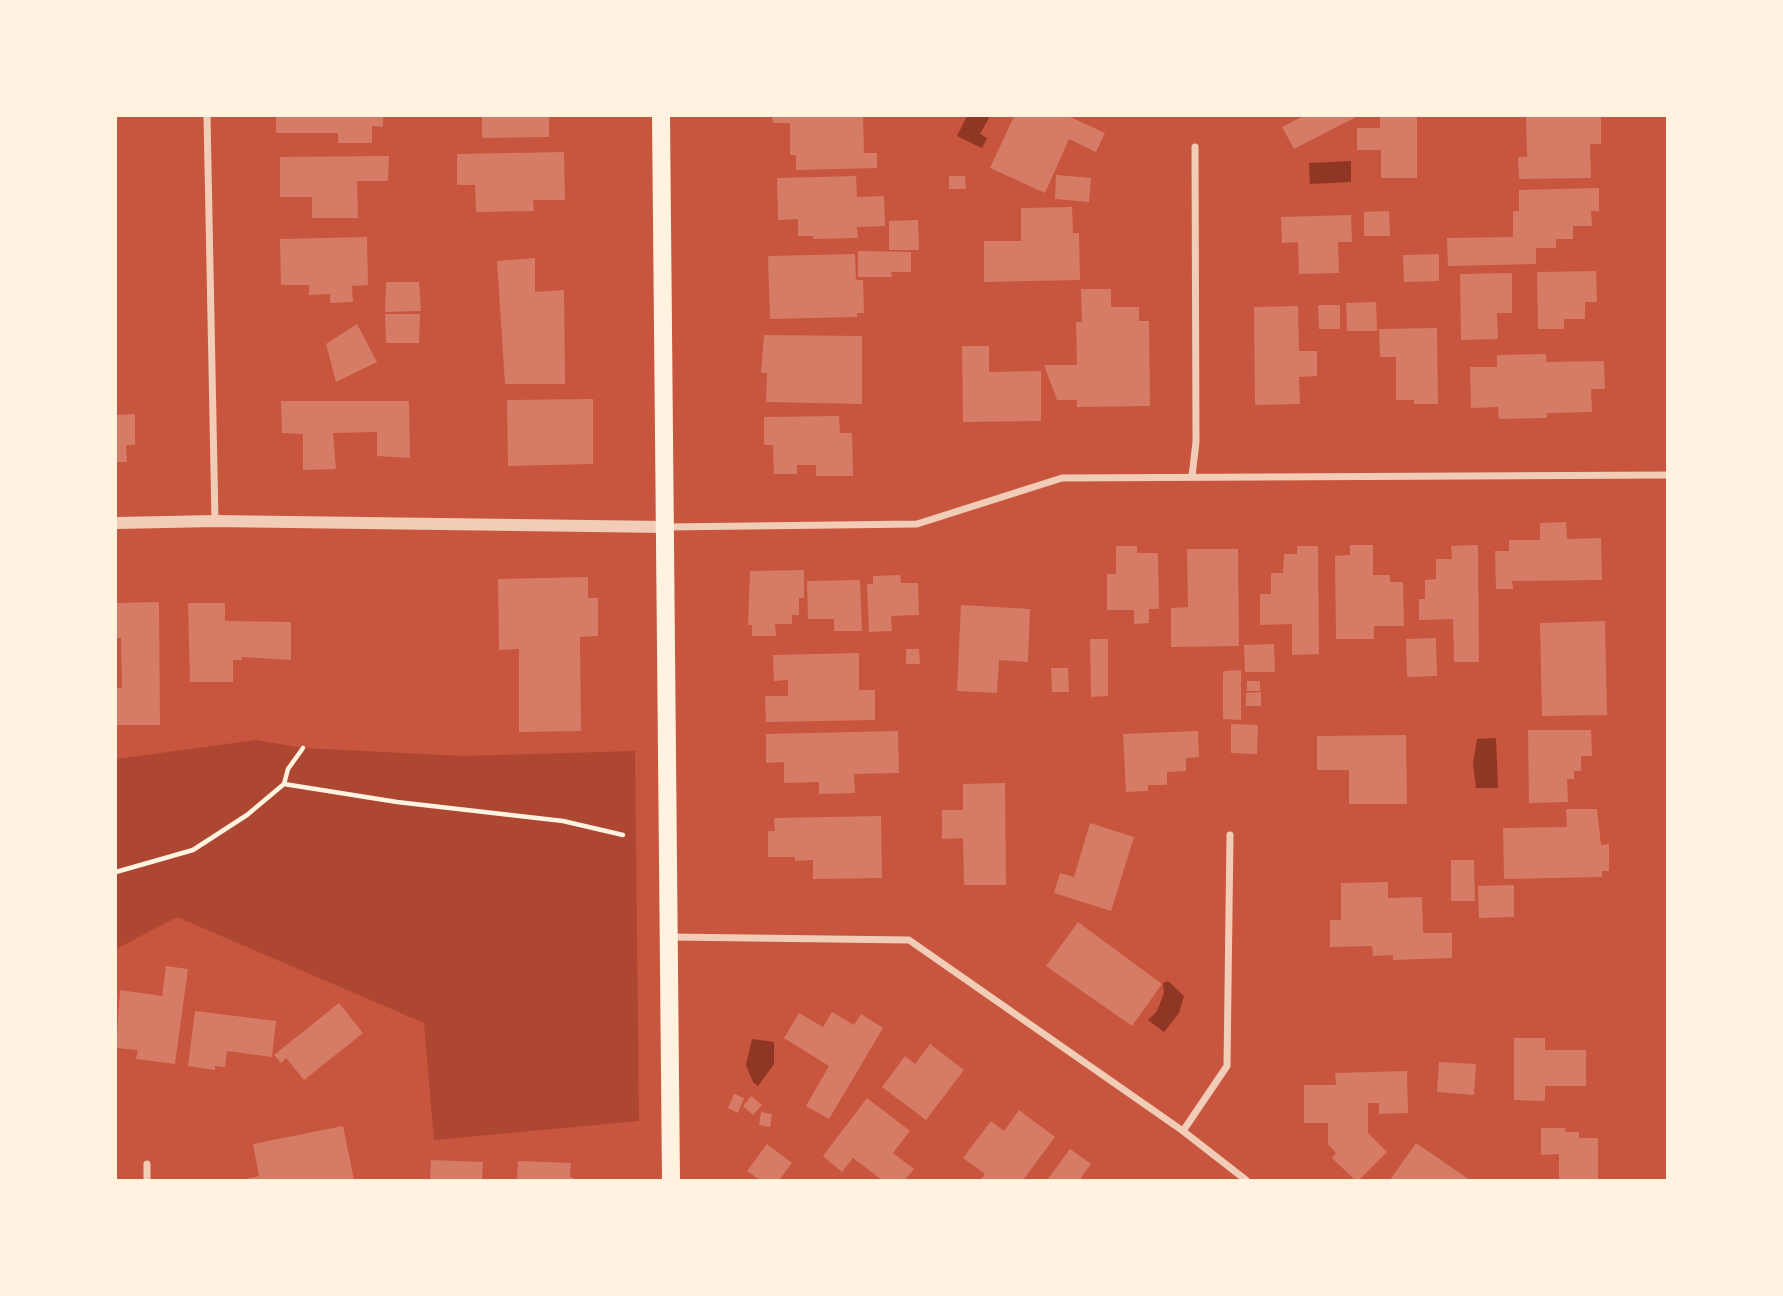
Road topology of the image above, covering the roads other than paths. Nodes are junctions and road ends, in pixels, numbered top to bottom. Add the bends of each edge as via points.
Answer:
1 (207, 116) edge
2 (662, 116) edge
3 (1195, 147) dead end
4 (1668, 475) edge
5 (1192, 476) junction
6 (215, 521) junction
7 (116, 523) edge
8 (665, 527) junction
9 (1230, 835) dead end
10 (669, 937) junction
11 (1184, 1131) junction
12 (147, 1164) dead end
13 (147, 1181) edge
14 (671, 1181) edge
15 (1246, 1181) edge

1 - 6 street
2 - 8 main road
3 - 5 street via 1196,442
4 - 5 street
5 - 8 street via 1062,478 917,524
6 - 7 street
6 - 8 street
8 - 10 main road
9 - 11 street via 1227,1066
10 - 11 street via 909,940
10 - 14 main road
11 - 15 street
12 - 13 street

